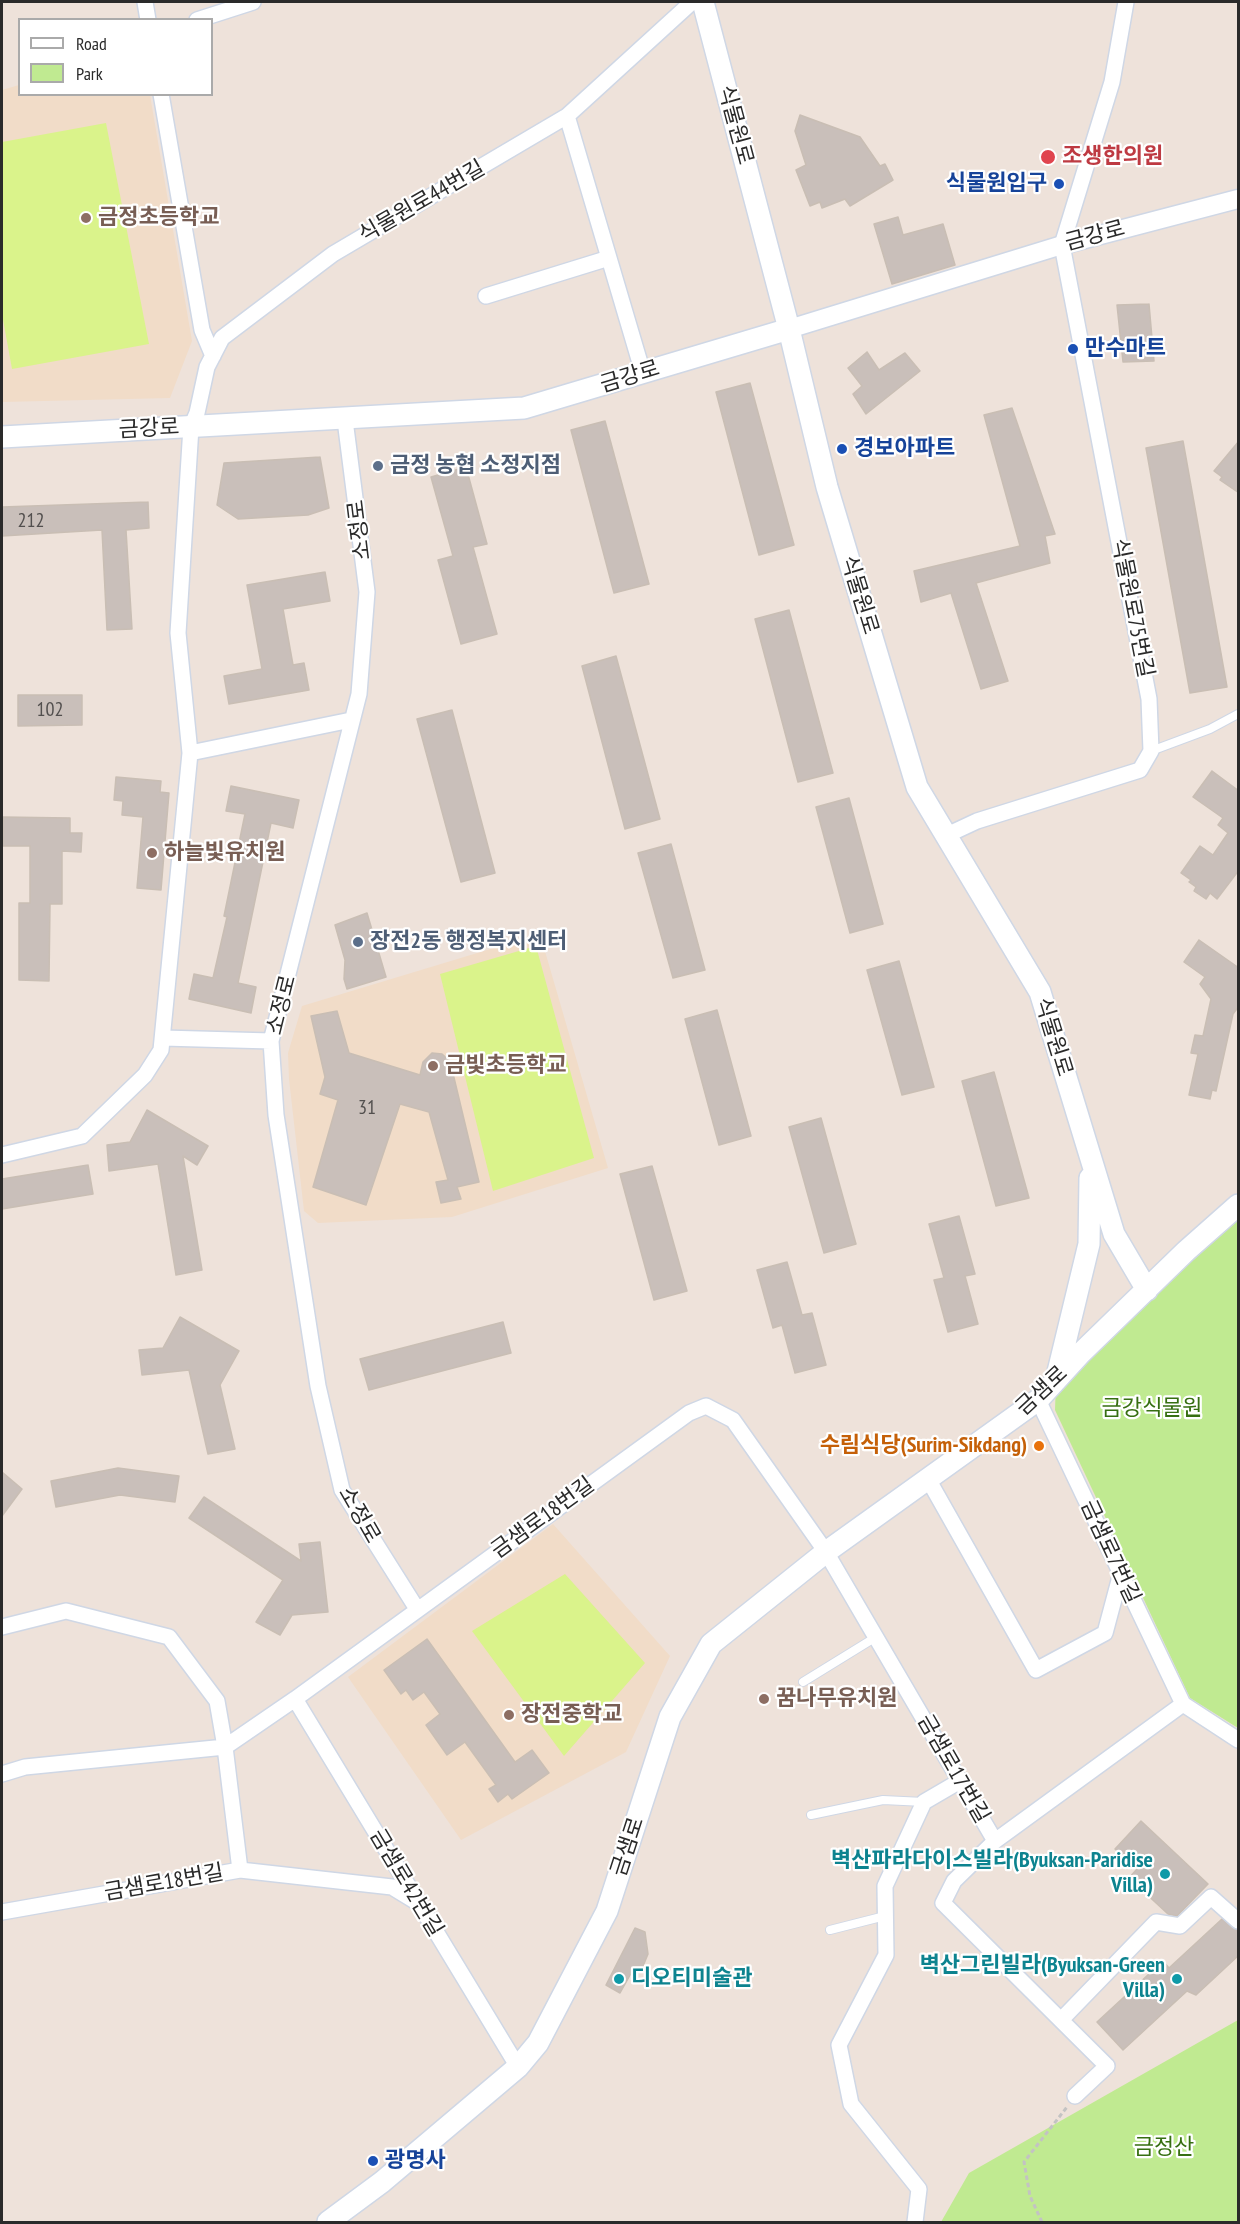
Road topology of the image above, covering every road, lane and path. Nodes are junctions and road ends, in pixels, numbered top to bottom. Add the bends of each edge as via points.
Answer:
1 (145, 2) edge
2 (253, 2) edge
3 (692, 2) edge
4 (703, 2) edge
5 (1126, 2) edge
6 (148, 18) edge
7 (203, 18) edge
8 (161, 96) edge
9 (567, 116) junction
10 (1239, 199) edge
11 (1062, 245) junction
12 (609, 258) junction
13 (486, 297) dead end
14 (789, 329) junction
15 (213, 356) junction
16 (643, 373) junction
17 (345, 420) junction
18 (191, 427) junction
19 (2, 437) edge
20 (1239, 714) edge
21 (351, 720) junction
22 (1151, 751) junction
23 (190, 753) junction
24 (946, 834) junction
25 (163, 1038) junction
26 (272, 1041) junction
27 (2, 1155) edge
28 (1090, 1159) junction
29 (1239, 1205) edge
30 (1147, 1290) junction
31 (1056, 1381) junction
32 (1038, 1400) junction
33 (928, 1479) junction
34 (826, 1552) junction
35 (1121, 1574) junction
36 (417, 1609) junction
37 (2, 1627) edge
38 (876, 1637) junction
39 (803, 1683) dead end
40 (295, 1699) junction
41 (1183, 1704) junction
42 (1239, 1740) edge
43 (225, 1747) junction
44 (2, 1774) edge
45 (960, 1781) junction
46 (924, 1802) junction
47 (811, 1815) dead end
48 (995, 1841) junction
49 (240, 1870) junction
50 (416, 1902) junction
51 (2, 1912) edge
52 (885, 1916) junction
53 (1239, 1921) edge
54 (830, 1930) dead end
55 (1061, 2020) junction
56 (518, 2067) junction
57 (1075, 2096) joint
58 (328, 2223) edge
59 (915, 2223) edge
60 (1042, 2223) edge

1 - 6 street
2 - 7 street
3 - 9 street, 식물원로44번길
4 - 14 main road, 식물원로
5 - 11 street via 1112,82
8 - 15 street via 202,330
9 - 12 street
9 - 15 street, 식물원로44번길 via 333,254 222,338
10 - 11 street, 금강로
11 - 14 street, 금강로
11 - 22 street, 식물원로75번길 via 1149,699
12 - 13 street
12 - 16 street
14 - 16 main road, 금강로
14 - 24 main road, 식물원로 via 827,487 918,787
15 - 18 street, 식물원로44번길
16 - 17 main road, 금강로 via 524,408
17 - 18 main road, 금강로
17 - 21 street, 소정로 via 367,592 359,694
18 - 19 main road, 금강로
18 - 23 street, 식물원로44번길 via 178,633
20 - 22 lane
21 - 23 street
21 - 26 street, 소정로
22 - 24 street via 1140,770
23 - 25 street, 식물원로44번길
24 - 28 main road, 식물원로 via 1040,992
25 - 26 street
25 - 27 street, 식물원로44번길 via 161,1050 145,1075 82,1136
26 - 36 street, 소정로 via 276,1115 318,1386 342,1490
28 - 30 main road, 식물원로 via 1114,1233
28 - 31 main road, 식물원로 via 1089,1244
29 - 30 main road, 금샘로
30 - 31 main road, 금샘로
31 - 32 main road, 금샘로
32 - 33 main road, 금샘로
32 - 35 street, 금샘로7번길
33 - 34 main road, 금샘로
33 - 35 street via 1036,1670 1105,1633
34 - 36 street, 금샘로18번길 via 733,1420 706,1406 689,1413
34 - 38 street, 금샘로17번길
34 - 56 main road, 금샘로 via 711,1644 670,1717 607,1911 538,2043
35 - 41 street, 금샘로7번길
36 - 40 street, 금샘로18번길
37 - 43 street, 금샘로18번길 via 66,1611 169,1637 216,1701
38 - 39 lane
38 - 45 street, 금샘로17번길
40 - 43 street, 금샘로18번길
40 - 50 street, 금샘로42번길
41 - 42 street
41 - 48 street
43 - 44 street, 금샘로18번길 via 36,1766
43 - 49 street, 금샘로18번길
45 - 46 street
45 - 48 street, 금샘로17번길
46 - 47 lane via 883,1800
46 - 52 street via 885,1886
48 - 55 street, 금샘로17번길 via 954,1881 943,1903
49 - 50 street via 392,1887
49 - 51 street, 금샘로18번길
50 - 56 street, 금샘로42번길
52 - 54 lane
52 - 59 street via 886,1955 839,2045 850,2104 919,2188
53 - 55 street via 1211,1898 1180,1926 1156,1922
55 - 57 street, 금샘로17번길 via 1107,2066
56 - 58 main road, 금샘로
57 - 60 path via 1024,2162 1030,2196

